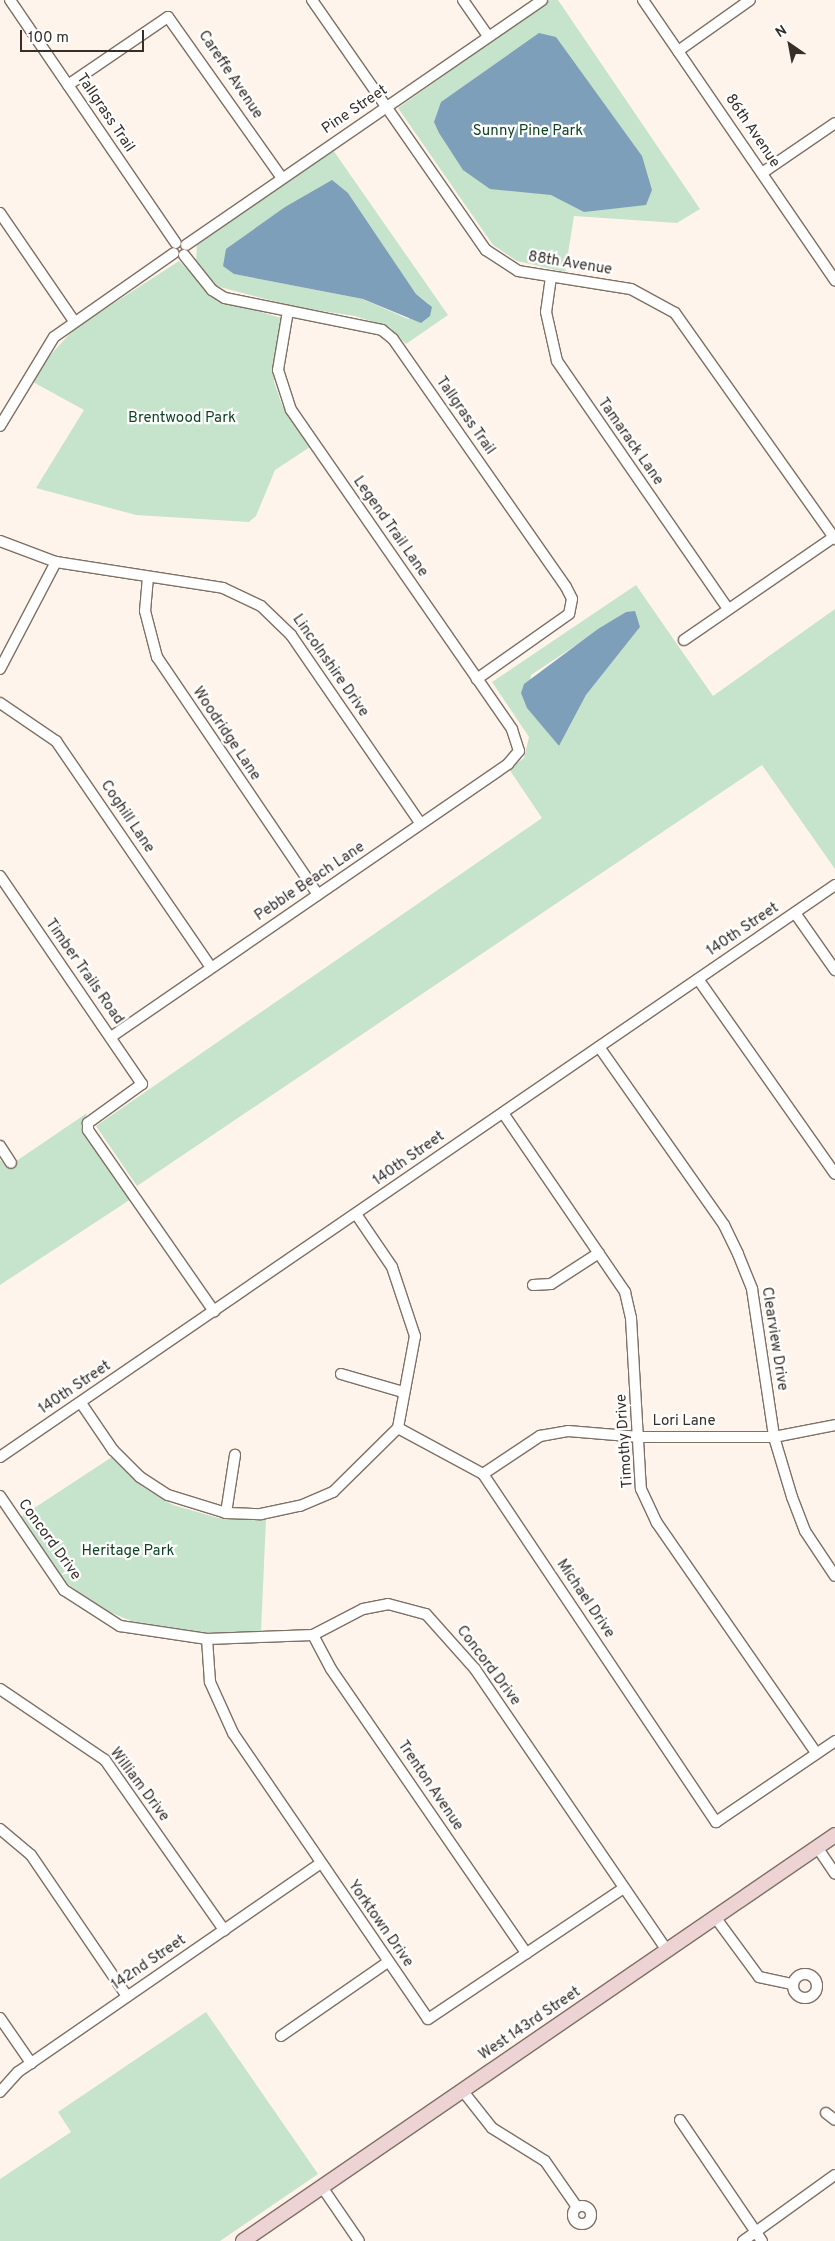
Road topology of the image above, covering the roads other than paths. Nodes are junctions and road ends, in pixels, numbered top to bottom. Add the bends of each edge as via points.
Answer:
1 (10, 0) edge
2 (312, 0) edge
3 (463, 0) edge
4 (542, 0) edge
5 (643, 0) edge
6 (750, 0) edge
7 (488, 36) junction
8 (678, 50) junction
9 (68, 86) junction
10 (386, 106) junction
11 (835, 123) edge
12 (762, 173) junction
13 (282, 178) junction
14 (0, 213) edge
15 (180, 249) junction
16 (833, 274) edge
17 (551, 278) junction
18 (288, 311) junction
19 (74, 321) junction
20 (4, 409) edge
21 (0, 426) edge
22 (834, 538) edge
23 (0, 540) edge
24 (56, 562) junction
25 (148, 577) junction
26 (728, 609) junction
27 (684, 640) dead end
28 (0, 669) edge
29 (477, 679) junction
30 (0, 703) edge
31 (520, 746) joint
32 (421, 824) junction
33 (0, 876) edge
34 (835, 886) edge
35 (318, 895) junction
36 (795, 913) junction
37 (211, 967) junction
38 (835, 970) edge
39 (698, 979) junction
40 (110, 1037) junction
41 (599, 1047) junction
42 (503, 1113) junction
43 (0, 1146) edge
44 (12, 1163) dead end
45 (835, 1174) edge
46 (356, 1214) junction
47 (599, 1253) junction
48 (533, 1286) dead end
49 (214, 1311) junction
50 (341, 1374) dead end
51 (403, 1392) junction
52 (81, 1403) junction
53 (835, 1425) edge
54 (398, 1428) junction
55 (640, 1437) junction
56 (774, 1437) junction
57 (235, 1455) dead end
58 (0, 1457) edge
59 (483, 1474) junction
60 (0, 1496) edge
61 (226, 1513) junction
62 (835, 1576) edge
63 (313, 1635) junction
64 (207, 1639) junction
65 (0, 1688) edge
66 (835, 1740) edge
67 (816, 1753) junction
68 (0, 1829) edge
69 (835, 1835) edge
70 (817, 1847) junction
71 (320, 1864) junction
72 (835, 1874) edge
73 (622, 1889) junction
74 (715, 1917) junction
75 (224, 1930) junction
76 (667, 1950) junction
77 (526, 1952) junction
78 (388, 1962) junction
79 (792, 1984) dead end
80 (127, 1996) junction
81 (0, 2018) edge
82 (282, 2036) dead end
83 (31, 2062) junction
84 (462, 2090) junction
85 (0, 2092) edge
86 (826, 2113) dead end
87 (680, 2120) dead end
88 (835, 2120) edge
89 (835, 2174) edge
90 (322, 2187) junction
91 (577, 2207) dead end
92 (759, 2237) edge
93 (243, 2241) edge
94 (359, 2241) edge
95 (743, 2241) edge

1 - 9 street, Tallgrass Trail
2 - 10 street, 88th Avenue
3 - 7 street
4 - 7 street, Pine Street
5 - 8 street, 86th Avenue
6 - 8 street
7 - 10 street, Pine Street
8 - 12 street, 86th Avenue
9 - 13 street, Careffe Avenue via 168,17
9 - 15 street, Tallgrass Trail
10 - 13 street, Pine Street
10 - 17 street, 88th Avenue via 486,250 518,271
11 - 12 street
12 - 16 street, 86th Avenue
13 - 15 street, Pine Street
14 - 19 street
15 - 18 street, Tallgrass Trail via 212,290 225,298
15 - 19 street, Pine Street
17 - 22 street, 88th Avenue via 631,289 675,313
17 - 26 street, Tamarack Lane via 546,312 557,361
18 - 29 street, Legend Trail Lane via 278,370 288,404
18 - 29 street, Tallgrass Trail via 382,330 393,339 569,592 572,606 562,621
19 - 20 street, Pine Street via 40,356
20 - 21 street, Pine Street
22 - 26 street
23 - 24 street, Lincolnshire Drive
24 - 25 street, Lincolnshire Drive
24 - 28 street
25 - 32 street, Lincolnshire Drive via 223,588 276,617
25 - 35 street, Woodridge Lane via 145,611 157,657
26 - 27 street
29 - 31 street, Legend Trail Lane
30 - 37 street, Coghill Lane via 56,741
31 - 32 street, Pebble Beach Lane via 508,764
32 - 35 street, Pebble Beach Lane
33 - 40 street, Timber Trails Road
34 - 36 street, 140th Street
35 - 37 street, Pebble Beach Lane
36 - 38 street
36 - 39 street, 140th Street
37 - 40 street, Pebble Beach Lane
39 - 41 street, 140th Street
39 - 45 street
40 - 49 street, Timber Trails Road via 142,1084 88,1123 88,1130
41 - 42 street, 140th Street
41 - 56 street, Clearview Drive via 724,1225 738,1254 752,1289
42 - 46 street, 140th Street
42 - 47 street, Timothy Drive
43 - 44 street
46 - 49 street, 140th Street
46 - 51 street via 400,1283 415,1336
47 - 48 street via 552,1284
47 - 55 street, Timothy Drive via 625,1292 632,1318
49 - 52 street, 140th Street
50 - 51 street
51 - 54 street
52 - 58 street, 140th Street
52 - 61 street via 113,1450 140,1477 168,1495
53 - 56 street, Lori Lane
54 - 59 street, Michael Drive
54 - 61 street via 333,1492 300,1506 261,1514
55 - 56 street, Lori Lane
55 - 59 street, Lori Lane via 568,1431 540,1436
55 - 67 street, Timothy Drive via 641,1489 657,1523
56 - 62 street, Clearview Drive via 805,1531
57 - 61 street
59 - 67 street, Michael Drive via 716,1822
60 - 64 street, Concord Drive via 64,1590 93,1612 120,1626
63 - 64 street, Concord Drive
63 - 73 street, Concord Drive via 363,1609 388,1604 412,1608 436,1622 476,1669
63 - 77 street, Trenton Avenue via 331,1669
64 - 71 street, Yorktown Drive via 210,1682 219,1709
65 - 75 street, William Drive via 105,1760
66 - 67 street
68 - 80 street via 31,1855
69 - 70 main road, West 143rd Street
70 - 72 street
70 - 74 main road, West 143rd Street
71 - 75 street, 142nd Street
71 - 78 street, Yorktown Drive
73 - 76 street, Concord Drive
73 - 77 street, Yorktown Drive
74 - 76 main road, West 143rd Street
74 - 79 street via 759,1977
75 - 80 street, 142nd Street
76 - 84 main road, West 143rd Street
77 - 78 street, Yorktown Drive via 428,2020
78 - 82 street
80 - 83 street, 142nd Street
81 - 83 street
83 - 85 street, 142nd Street
84 - 90 main road, West 143rd Street
84 - 91 street via 492,2128 544,2161
86 - 88 street
87 - 92 street
89 - 92 street
90 - 93 main road, West 143rd Street
90 - 94 street
92 - 95 street

